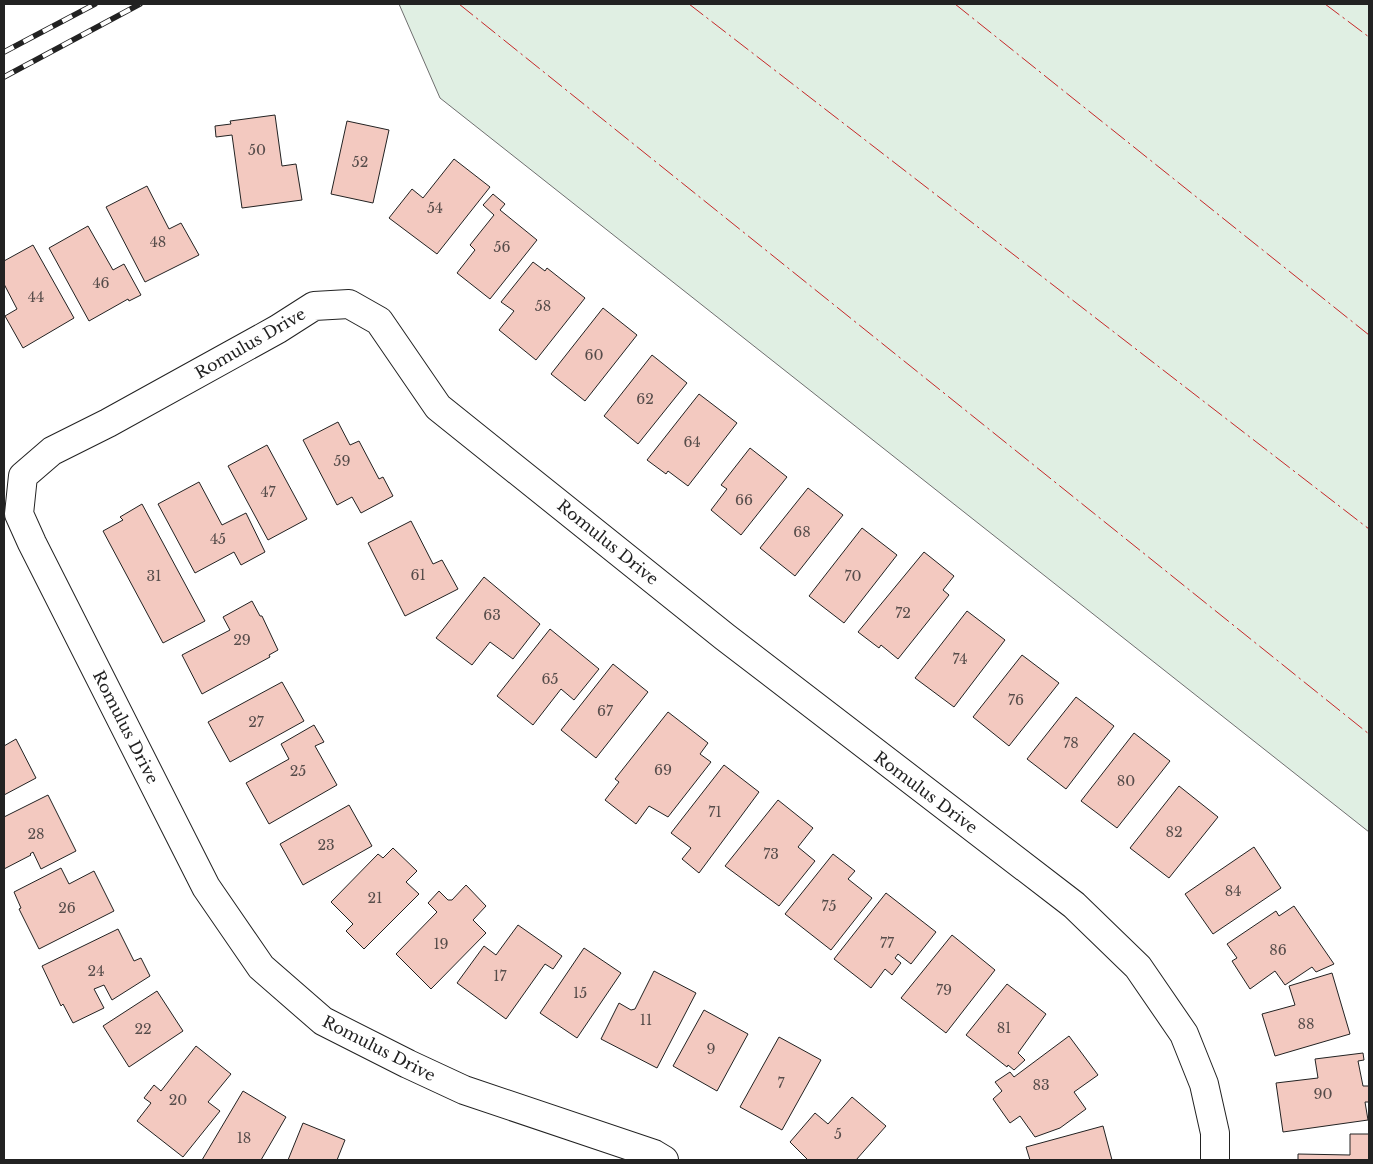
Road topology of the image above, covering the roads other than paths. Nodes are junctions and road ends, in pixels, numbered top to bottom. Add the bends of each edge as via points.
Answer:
1 (664, 1160) edge
2 (1215, 1160) edge

1 - 2 street, Romulus Drive via 464,1090 408,1064 323,1021 261,967 206,887 32,543 19,514 24,476 52,451 108,423 314,306 349,304 379,321 438,407 725,637 1074,905 1138,967 1184,1034 1204,1084 1215,1133

